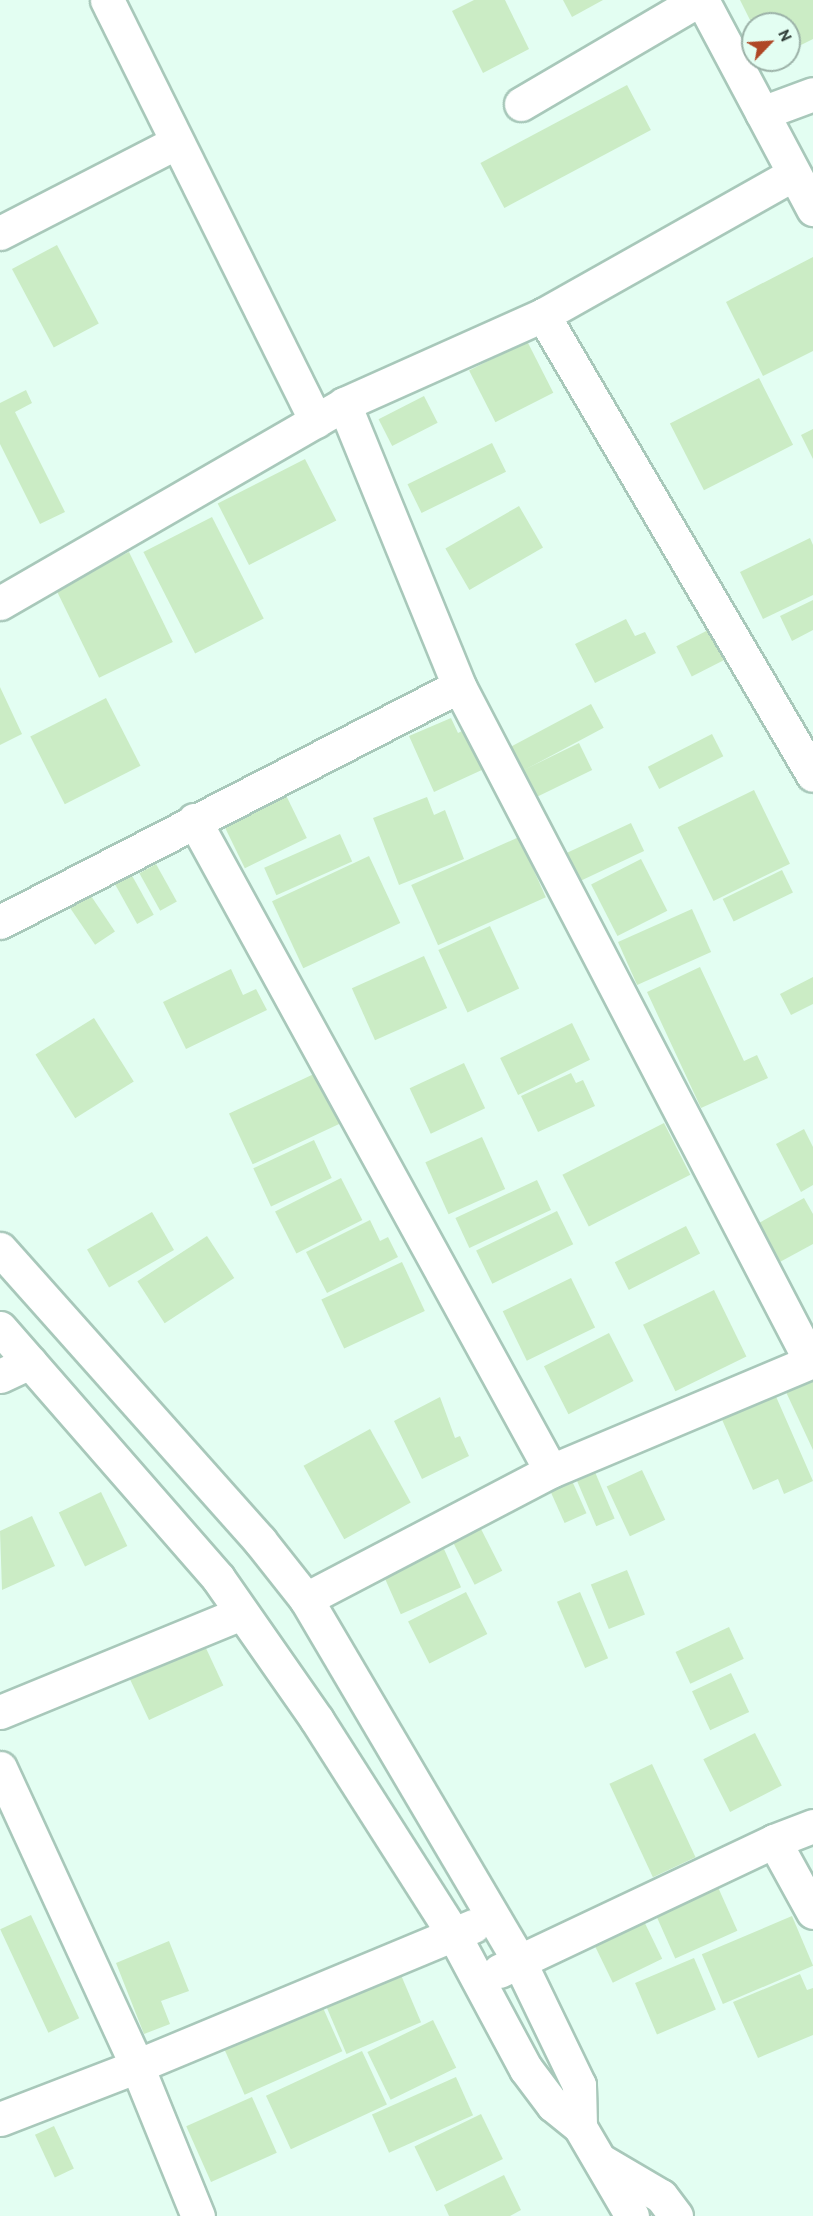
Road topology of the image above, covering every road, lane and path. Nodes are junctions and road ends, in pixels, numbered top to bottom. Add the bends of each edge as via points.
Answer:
1 (107, 0) edge
2 (700, 0) edge
3 (813, 94) edge
4 (521, 104) dead end
5 (762, 113) junction
6 (175, 143) junction
7 (793, 174) junction
8 (813, 209) edge
9 (0, 233) edge
10 (543, 315) junction
11 (344, 404) junction
12 (316, 421) junction
13 (0, 603) edge
14 (459, 686) junction
15 (813, 775) edge
16 (194, 820) junction
17 (0, 922) edge
18 (0, 1249) edge
19 (0, 1328) edge
20 (812, 1361) edge
21 (30, 1362) junction
22 (0, 1376) edge
23 (551, 1471) junction
24 (306, 1599) junction
25 (241, 1613) junction
26 (0, 1712) edge
27 (0, 1768) edge
28 (813, 1826) edge
29 (774, 1841) junction
30 (813, 1912) edge
31 (494, 1917) junction
32 (454, 1935) junction
33 (519, 1961) junction
34 (479, 1981) junction
35 (137, 2066) junction
36 (0, 2119) edge
37 (580, 2127) junction
38 (605, 2166) junction
39 (198, 2216) edge
40 (609, 2216) edge
41 (632, 2216) edge
42 (676, 2216) edge

1 - 6 street
2 - 4 street
2 - 5 street
3 - 5 street
5 - 7 street
6 - 9 street
6 - 12 street
7 - 8 street
7 - 10 street
10 - 11 street
10 - 15 street
11 - 12 street
11 - 14 street
12 - 13 street
14 - 16 street
14 - 20 street
16 - 17 street
16 - 23 street
18 - 24 street via 221,1497
19 - 21 street
20 - 23 street
21 - 22 street
21 - 25 street via 218,1578
23 - 24 street
24 - 31 street
25 - 26 street
25 - 32 street via 317,1720
27 - 35 street
28 - 29 street
29 - 30 street
29 - 33 street
31 - 32 street
31 - 33 street
32 - 34 street
32 - 35 street
33 - 34 street
33 - 37 street via 579,2085
34 - 37 street via 526,2069 553,2105
35 - 36 street
35 - 39 street
37 - 38 street
38 - 40 street
38 - 41 street
38 - 42 street via 661,2196

